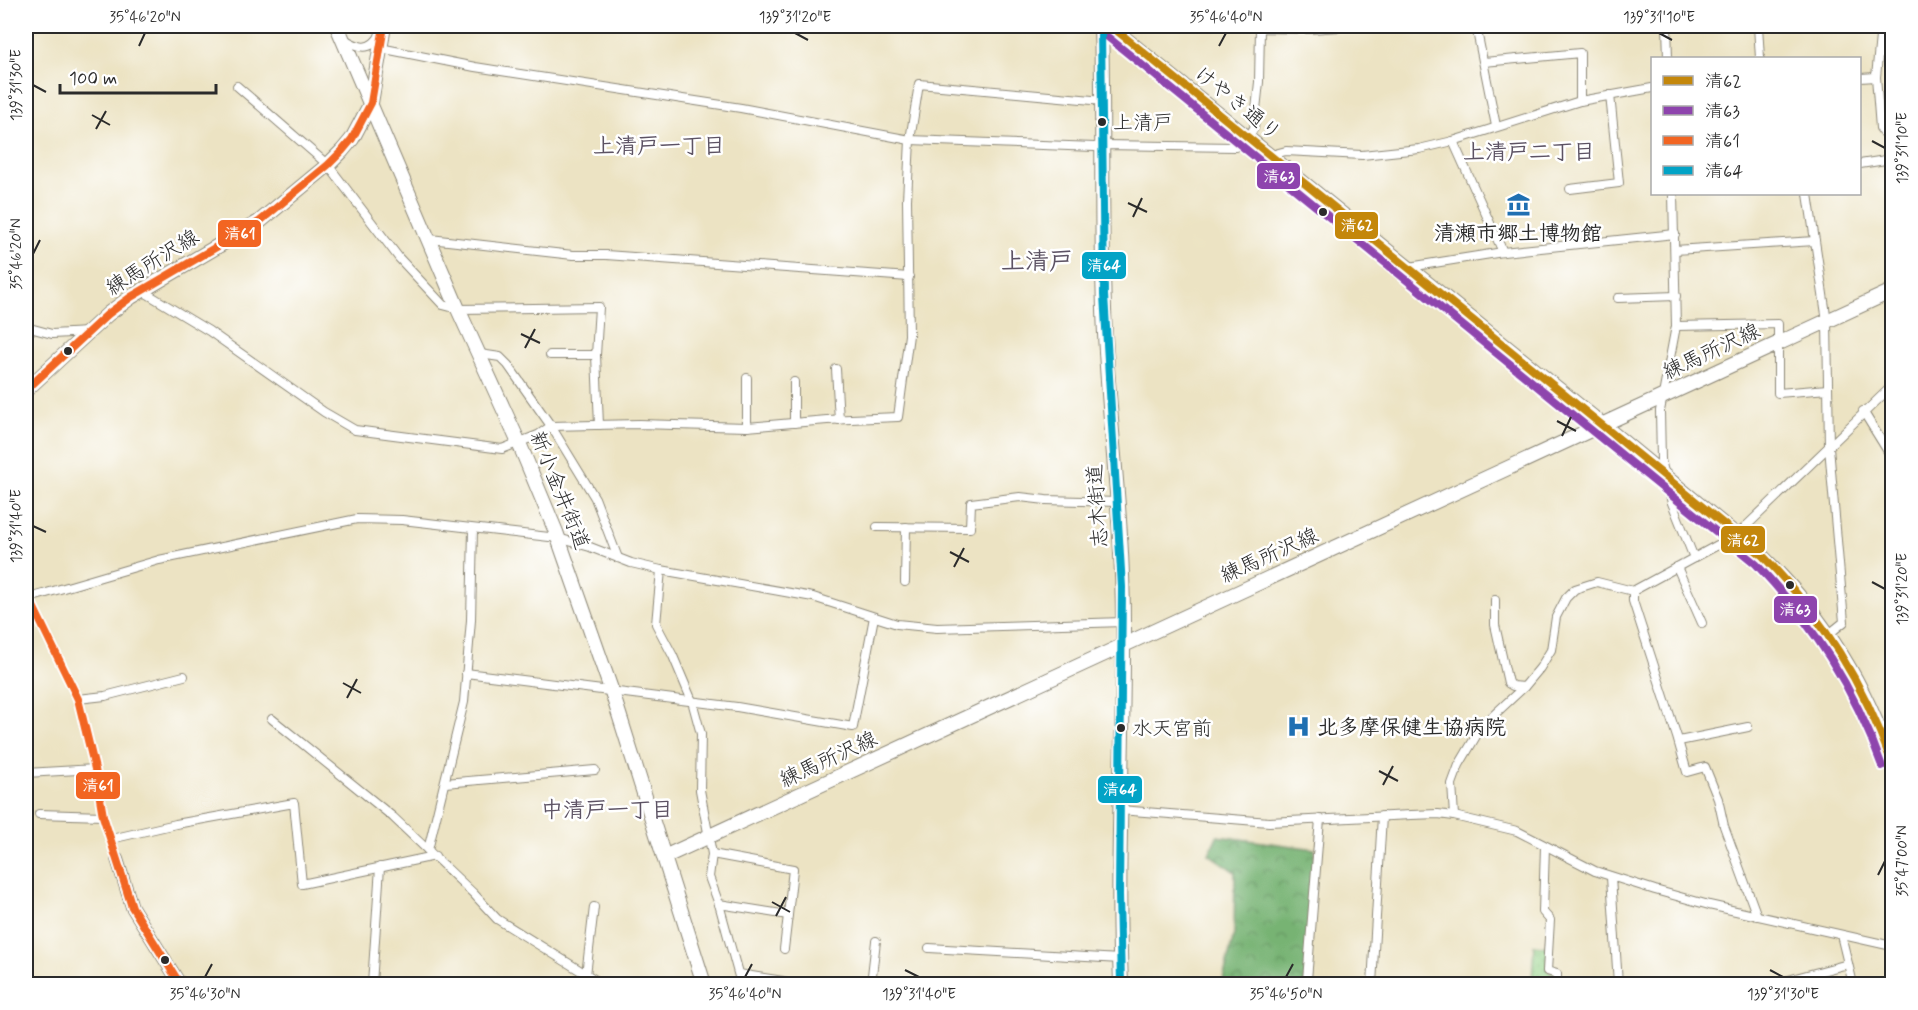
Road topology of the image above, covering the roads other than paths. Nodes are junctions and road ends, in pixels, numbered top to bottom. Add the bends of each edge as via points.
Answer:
1 (384, 26) edge
2 (1101, 26) edge
3 (1111, 26) edge
4 (1357, 26) edge
5 (1476, 26) edge
6 (1667, 26) edge
7 (1758, 26) edge
8 (1310, 27) edge
9 (1880, 30) edge
10 (340, 32) edge
11 (1893, 34) edge
12 (380, 48) junction
13 (1668, 57) edge
14 (1760, 57) edge
15 (1484, 62) junction
16 (1876, 77) junction
17 (1861, 78) edge
18 (237, 86) dead end
19 (1651, 88) edge
20 (1610, 95) junction
21 (1103, 100) junction
22 (1580, 102) junction
23 (371, 103) junction
24 (1496, 126) junction
25 (1883, 132) dead end
26 (1249, 136) junction
27 (910, 140) junction
28 (1453, 141) junction
29 (1103, 145) junction
30 (1271, 154) junction
31 (1893, 159) edge
32 (1861, 164) edge
33 (328, 165) junction
34 (1570, 189) dead end
35 (1673, 195) edge
36 (1808, 195) edge
37 (26, 205) edge
38 (26, 219) edge
39 (1675, 234) junction
40 (430, 239) junction
41 (1815, 242) junction
42 (1675, 250) junction
43 (1503, 252) junction
44 (1409, 267) junction
45 (909, 276) junction
46 (141, 290) junction
47 (1893, 291) edge
48 (1676, 296) junction
49 (1618, 298) dead end
50 (458, 309) junction
51 (1827, 321) junction
52 (1676, 326) junction
53 (26, 327) edge
54 (88, 332) junction
55 (1779, 343) junction
56 (480, 354) junction
57 (550, 355) dead end
58 (596, 355) junction
59 (836, 369) dead end
60 (747, 378) dead end
61 (794, 382) dead end
62 (1893, 386) edge
63 (26, 390) edge
64 (1828, 390) junction
65 (1663, 396) junction
66 (1863, 411) junction
67 (839, 420) junction
68 (794, 423) junction
69 (1604, 424) junction
70 (598, 425) junction
71 (551, 426) junction
72 (747, 427) junction
73 (519, 443) junction
74 (1829, 447) junction
75 (1893, 458) edge
76 (1664, 473) junction
77 (1118, 502) junction
78 (877, 527) dead end
79 (906, 528) junction
80 (473, 529) junction
81 (1738, 534) junction
82 (558, 538) junction
83 (618, 558) junction
84 (1694, 558) junction
85 (1677, 567) junction
86 (661, 570) junction
87 (26, 582) edge
88 (905, 582) dead end
89 (1634, 591) junction
90 (27, 599) edge
91 (1495, 600) dead end
92 (874, 617) junction
93 (1124, 622) junction
94 (1702, 623) dead end
95 (1829, 634) junction
96 (1124, 645) junction
97 (466, 673) junction
98 (184, 676) dead end
99 (1524, 687) junction
100 (612, 692) junction
101 (78, 699) junction
102 (692, 701) junction
103 (272, 719) dead end
104 (1748, 727) dead end
105 (1887, 727) edge
106 (1678, 741) junction
107 (1893, 763) edge
108 (95, 769) junction
109 (595, 770) dead end
110 (26, 773) edge
111 (445, 783) junction
112 (1120, 810) junction
113 (39, 814) dead end
114 (103, 816) junction
115 (1382, 816) junction
116 (1454, 816) junction
117 (1320, 819) junction
118 (709, 837) junction
119 (111, 839) junction
120 (1545, 846) junction
121 (431, 853) junction
122 (712, 854) junction
123 (664, 857) junction
124 (117, 859) joint
125 (380, 867) junction
126 (1611, 877) junction
127 (719, 904) junction
128 (594, 907) dead end
129 (788, 915) junction
130 (1757, 916) junction
131 (1841, 935) junction
132 (876, 941) dead end
133 (1893, 946) edge
134 (929, 948) dead end
135 (784, 949) dead end
136 (1120, 959) junction
137 (1848, 964) junction
138 (739, 974) junction
139 (586, 975) junction
140 (783, 981) dead end
141 (180, 984) edge
142 (372, 984) edge
143 (602, 984) edge
144 (704, 984) edge
145 (741, 984) edge
146 (871, 984) edge
147 (1121, 984) edge
148 (1338, 984) edge
149 (1371, 984) edge
150 (1557, 984) edge
151 (1618, 984) edge
152 (1773, 984) edge
153 (1853, 984) edge

1 - 10 street via 378,39 366,47 358,47
1 - 12 main road, 練馬所沢線
2 - 21 main road, 志木街道
3 - 26 street, けやき通り
4 - 8 street
5 - 15 street
6 - 13 street
7 - 14 street
8 - 26 street via 1260,28 1256,119
9 - 11 street
9 - 16 street
10 - 23 main road, 新小金井街道
12 - 23 main road, 練馬所沢線
12 - 27 street
15 - 22 street via 1580,53
15 - 24 street
16 - 17 street
16 - 25 street
18 - 33 street
19 - 20 street
20 - 22 street
20 - 34 street via 1619,183
21 - 27 street via 919,84
21 - 29 main road, 志木街道
22 - 24 street
23 - 33 main road, 練馬所沢線 via 352,139
23 - 40 main road, 新小金井街道
24 - 28 street
26 - 29 street via 1235,147
26 - 30 street, けやき通り
27 - 29 street
27 - 45 street
28 - 30 street via 1362,155 1286,151
28 - 43 street
29 - 77 main road, 志木街道 via 1105,335
30 - 44 street, けやき通り
31 - 32 street
33 - 46 main road, 練馬所沢線 via 259,222
33 - 50 street via 406,267 443,305
35 - 39 street
36 - 41 street
37 - 38 street
39 - 42 street
39 - 43 street
40 - 45 street via 573,255
40 - 50 main road, 新小金井街道
41 - 42 street
41 - 51 street
42 - 48 street
43 - 44 street
44 - 69 street, けやき通り
45 - 67 street via 909,334 898,417
46 - 54 main road, 練馬所沢線
46 - 73 street via 355,430 502,449
47 - 51 main road, 練馬所沢線
48 - 49 street
48 - 52 street
50 - 56 main road, 新小金井街道
50 - 58 street via 599,307
51 - 55 main road, 練馬所沢線
51 - 64 street
52 - 55 street via 1778,324
52 - 65 street
53 - 54 street via 52,334
54 - 63 main road, 練馬所沢線
55 - 64 street via 1778,393
55 - 65 main road, 練馬所沢線
56 - 71 street via 500,357 508,365
56 - 73 main road, 新小金井街道
57 - 58 street
58 - 70 street
59 - 67 street
60 - 72 street
61 - 68 street
62 - 66 street
64 - 74 street
65 - 69 main road, 練馬所沢線
65 - 76 street via 1660,455
66 - 74 street
66 - 75 street
67 - 68 street
68 - 72 street
69 - 76 street, けやき通り
69 - 96 main road, 練馬所沢線
70 - 71 street
70 - 72 street
71 - 73 street
71 - 83 street via 595,498
73 - 82 main road, 新小金井街道
74 - 81 street
74 - 95 street via 1844,622
76 - 81 street, けやき通り
76 - 84 street
77 - 79 street via 1020,497 971,503 970,528
77 - 93 main road, 志木街道
78 - 79 street
79 - 88 street
80 - 82 street
80 - 90 street via 357,519 159,560
80 - 97 street
81 - 84 street
81 - 95 street, けやき通り via 1788,581
82 - 83 street
82 - 100 main road, 新小金井街道
83 - 86 street
84 - 85 street
85 - 89 street
85 - 94 street
86 - 92 street via 813,597
86 - 102 street via 656,624
87 - 90 street
89 - 99 street via 1597,582 1575,589 1556,617 1551,650
89 - 106 street
90 - 101 street
91 - 99 street via 1494,625 1508,683
92 - 93 street via 937,628
92 - 102 street via 853,727
93 - 96 main road, 志木街道
95 - 105 street, けやき通り
96 - 112 main road, 志木街道
96 - 118 main road, 練馬所沢線
97 - 100 street
97 - 111 street via 464,702
98 - 101 street
99 - 116 street via 1482,726 1459,765 1452,784
100 - 102 street
100 - 123 main road, 新小金井街道
101 - 108 street
102 - 118 street via 701,734 700,790
103 - 121 street via 393,817
104 - 106 street
105 - 107 street, けやき通り
106 - 130 street via 1687,772 1705,767
108 - 110 street
108 - 114 street
109 - 111 street
111 - 121 street
112 - 117 street via 1269,822
112 - 136 main road, 志木街道
113 - 114 street
114 - 119 street
115 - 116 street
115 - 117 street
115 - 149 street
116 - 120 street via 1517,831
117 - 148 street via 1307,980
118 - 122 street
118 - 123 main road, 練馬所沢線
119 - 124 street
119 - 125 street via 294,803 302,884
120 - 126 street
120 - 150 street via 1542,912 1550,920 1548,971 1557,974
121 - 125 street
121 - 139 street via 497,920
122 - 127 street via 709,877
122 - 129 street via 793,869
123 - 144 main road, 新小金井街道
124 - 141 street via 132,907
125 - 142 street
126 - 130 street
126 - 151 street
127 - 129 street
127 - 138 street
128 - 139 street
129 - 135 street
130 - 131 street
131 - 133 street
131 - 137 street
132 - 146 street
134 - 136 street
136 - 147 main road, 志木街道
137 - 152 street
137 - 153 street
138 - 140 street
138 - 145 street
139 - 143 street

